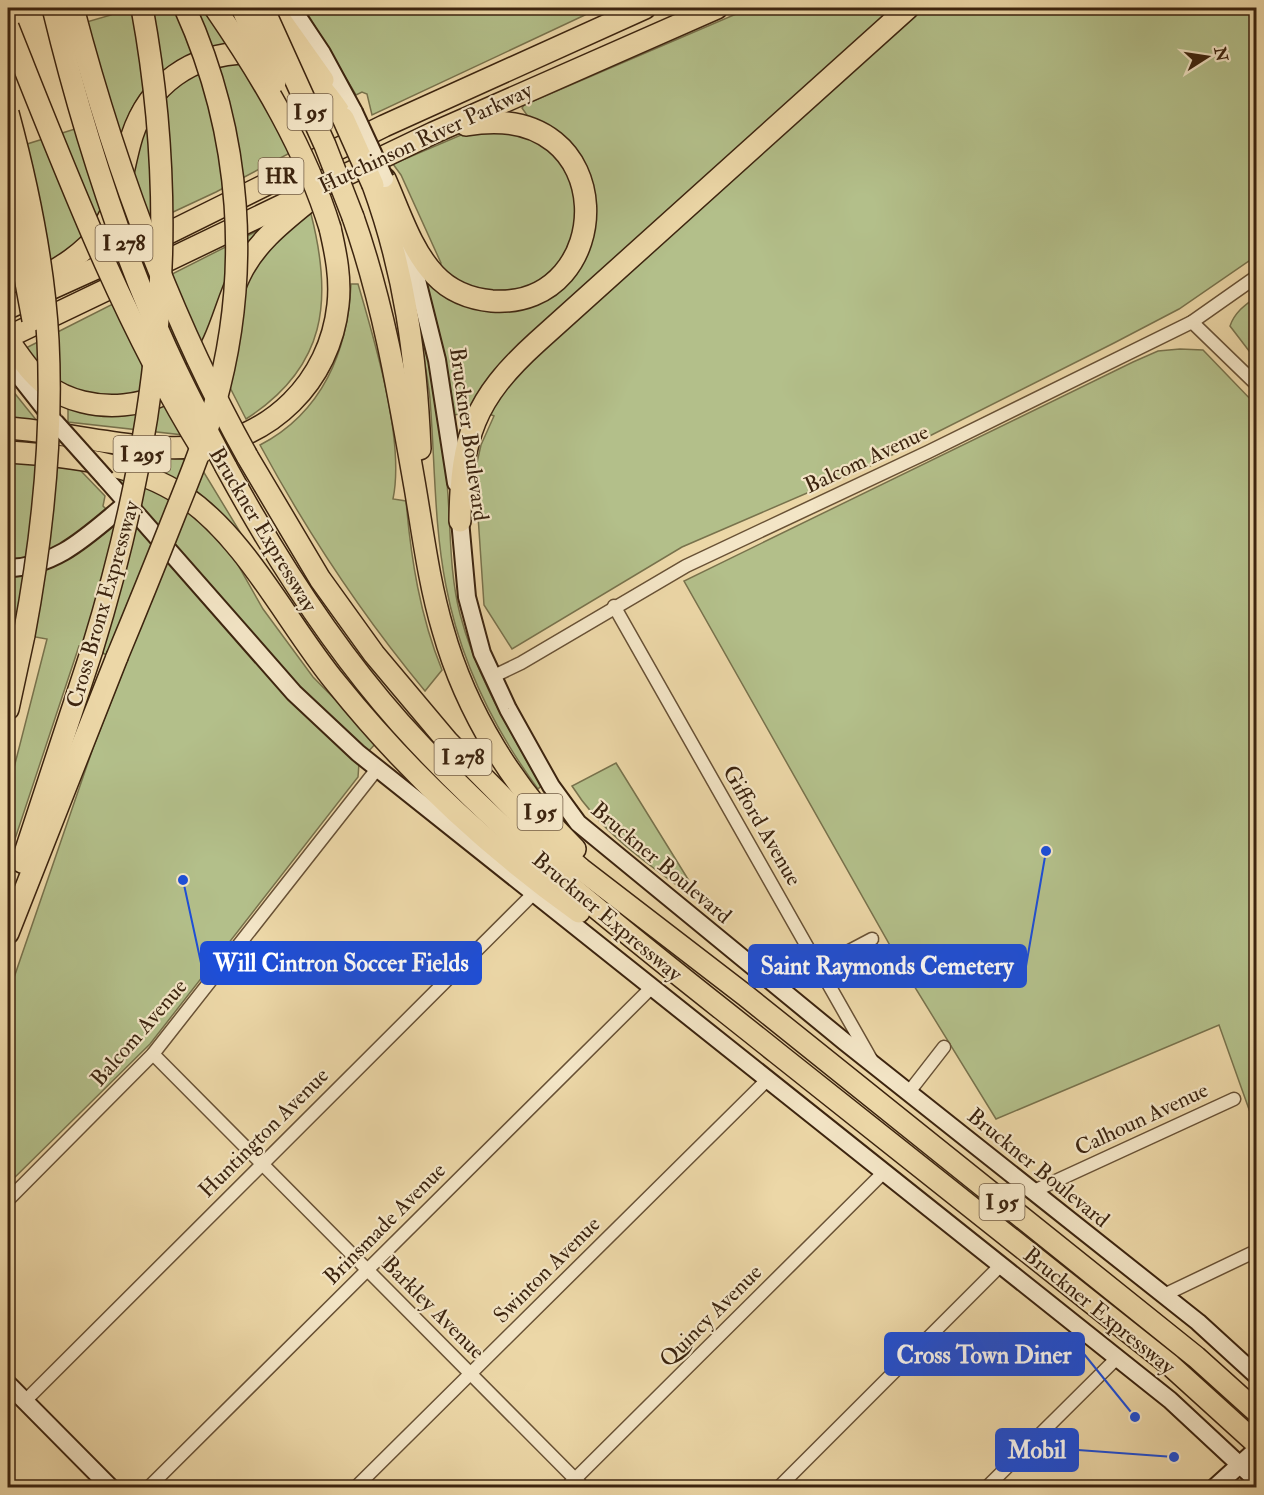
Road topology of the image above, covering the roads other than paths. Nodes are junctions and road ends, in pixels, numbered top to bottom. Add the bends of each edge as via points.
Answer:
1 (52, 8) edge
2 (73, 8) edge
3 (142, 8) edge
4 (185, 8) edge
5 (215, 8) edge
6 (242, 8) edge
7 (263, 8) edge
8 (272, 8) edge
9 (292, 8) edge
10 (645, 8) edge
11 (717, 8) edge
12 (908, 8) edge
13 (8, 27) edge
14 (8, 113) edge
15 (349, 115) junction
16 (433, 133) junction
17 (334, 179) junction
18 (379, 182) junction
19 (8, 186) edge
20 (330, 228) junction
21 (1257, 277) edge
22 (8, 298) edge
23 (8, 308) edge
24 (1192, 322) junction
25 (10, 348) edge
26 (1257, 384) edge
27 (8, 428) edge
28 (8, 452) edge
29 (221, 470) junction
30 (127, 503) junction
31 (460, 521) junction
32 (38, 545) junction
33 (428, 563) junction
34 (8, 568) edge
35 (614, 606) junction
36 (492, 677) junction
37 (8, 709) edge
38 (377, 769) junction
39 (533, 894) junction
40 (8, 905) edge
41 (8, 933) edge
42 (872, 939) dead end
43 (819, 967) junction
44 (688, 982) junction
45 (651, 988) junction
46 (746, 996) junction
47 (944, 1047) dead end
48 (153, 1054) junction
49 (874, 1064) junction
50 (766, 1080) junction
51 (909, 1092) junction
52 (1234, 1099) dead end
53 (261, 1163) junction
54 (883, 1173) junction
55 (1034, 1191) junction
56 (8, 1200) edge
57 (1257, 1251) edge
58 (1000, 1266) junction
59 (367, 1270) junction
60 (1164, 1295) junction
61 (1117, 1358) junction
62 (471, 1373) junction
63 (1257, 1375) edge
64 (8, 1384) edge
65 (25, 1401) junction
66 (1257, 1411) edge
67 (1250, 1453) edge
68 (1257, 1480) edge
69 (575, 1485) edge
70 (111, 1488) edge
71 (148, 1488) edge
72 (355, 1488) edge
73 (778, 1488) edge
74 (986, 1488) edge
75 (1214, 1488) edge

1 - 29 highway, Bruckner Expressway / I 278, bridge via 94,158 136,278
2 - 46 highway, Bruckner Expressway / I 278, bridge via 107,131 144,239 184,333 247,456 332,598 448,742 504,800 564,855
3 - 40 highway, Cross Bronx Expressway / I 295, bridge via 162,163 164,254 160,323 141,459 92,650
4 - 41 highway, bridge via 215,88 230,156 237,233 234,303 226,361 208,429
5 - 20 highway, bridge via 283,122
6 - 20 highway, bridge via 308,157
7 - 33 highway, I 95, bridge via 328,153 376,292 390,347
8 - 15 highway
9 - 15 main road via 322,53
10 - 23 highway, Hutchinson River Parkway / HR via 384,126 112,261
11 - 16 highway, Hutchinson River Parkway / HR
12 - 31 highway via 507,373 484,403 470,432
13 - 29 highway, I 95, bridge via 105,264 161,378
14 - 32 highway, bridge via 34,226 48,341 46,454
15 - 18 highway, bridge
15 - 22 highway via 310,76 276,56 225,54 183,69 154,95 142,115 132,136 117,197 101,230 77,255
16 - 17 highway, Hutchinson River Parkway / HR
16 - 18 highway via 471,124 510,122 543,134 567,154 583,182 587,216 579,248 559,276 539,290 502,301 480,299 451,288 427,265
17 - 25 highway, Hutchinson River Parkway / HR
17 - 25 highway via 269,234 250,256 207,355 194,373 173,389 132,404 85,402 46,385
18 - 31 main road, Bruckner Boulevard via 416,270 432,334
18 - 33 highway via 408,312
19 - 32 highway, bridge via 37,356 41,429
20 - 27 highway via 339,285 331,338 305,388 266,424 222,443 182,448
21 - 24 street, Balcom Avenue
24 - 26 street
24 - 35 street, Balcom Avenue via 686,566
25 - 30 main road, bridge via 56,422
28 - 44 highway via 133,471 165,485 201,509 233,541 336,683 427,785 572,906
29 - 44 highway, Bruckner Expressway / I 95 via 289,578 371,688 448,773 564,881
30 - 34 main road via 61,555
30 - 38 main road via 294,693
31 - 36 main road, Bruckner Boulevard via 469,608
32 - 37 highway, bridge
33 - 46 highway, I 95 via 443,630 458,674 512,775 587,861
35 - 36 street, Balcom Avenue
35 - 43 street, Gifford Avenue
36 - 49 main road, Bruckner Boulevard via 552,786 579,823
38 - 39 main road
38 - 48 street, Balcom Avenue
39 - 45 main road
39 - 53 street, Huntington Avenue
42 - 43 street
43 - 49 street, Gifford Avenue
44 - 67 highway, Bruckner Expressway / I 95 via 1170,1365
45 - 50 main road
45 - 59 street, Brinsmade Avenue
46 - 66 highway, Bruckner Expressway / I 95 via 1196,1357
47 - 51 street
48 - 53 street, Barkley Avenue
48 - 56 street, Balcom Avenue
49 - 51 main road, Bruckner Boulevard
50 - 54 main road
50 - 62 street, Swinton Avenue
51 - 55 main road, Bruckner Boulevard
52 - 55 street, Calhoun Avenue
53 - 59 street, Barkley Avenue
53 - 65 street, Huntington Avenue
54 - 58 main road
54 - 69 street, Quincy Avenue
55 - 60 main road, Bruckner Boulevard
57 - 60 street
58 - 61 main road
58 - 73 street
59 - 62 street, Barkley Avenue
59 - 71 street, Brinsmade Avenue
60 - 63 main road, Bruckner Boulevard
61 - 67 main road via 1187,1414
61 - 74 street
62 - 69 street, Barkley Avenue
62 - 72 street, Swinton Avenue
64 - 65 main road
65 - 70 main road
67 - 68 main road
67 - 75 main road

